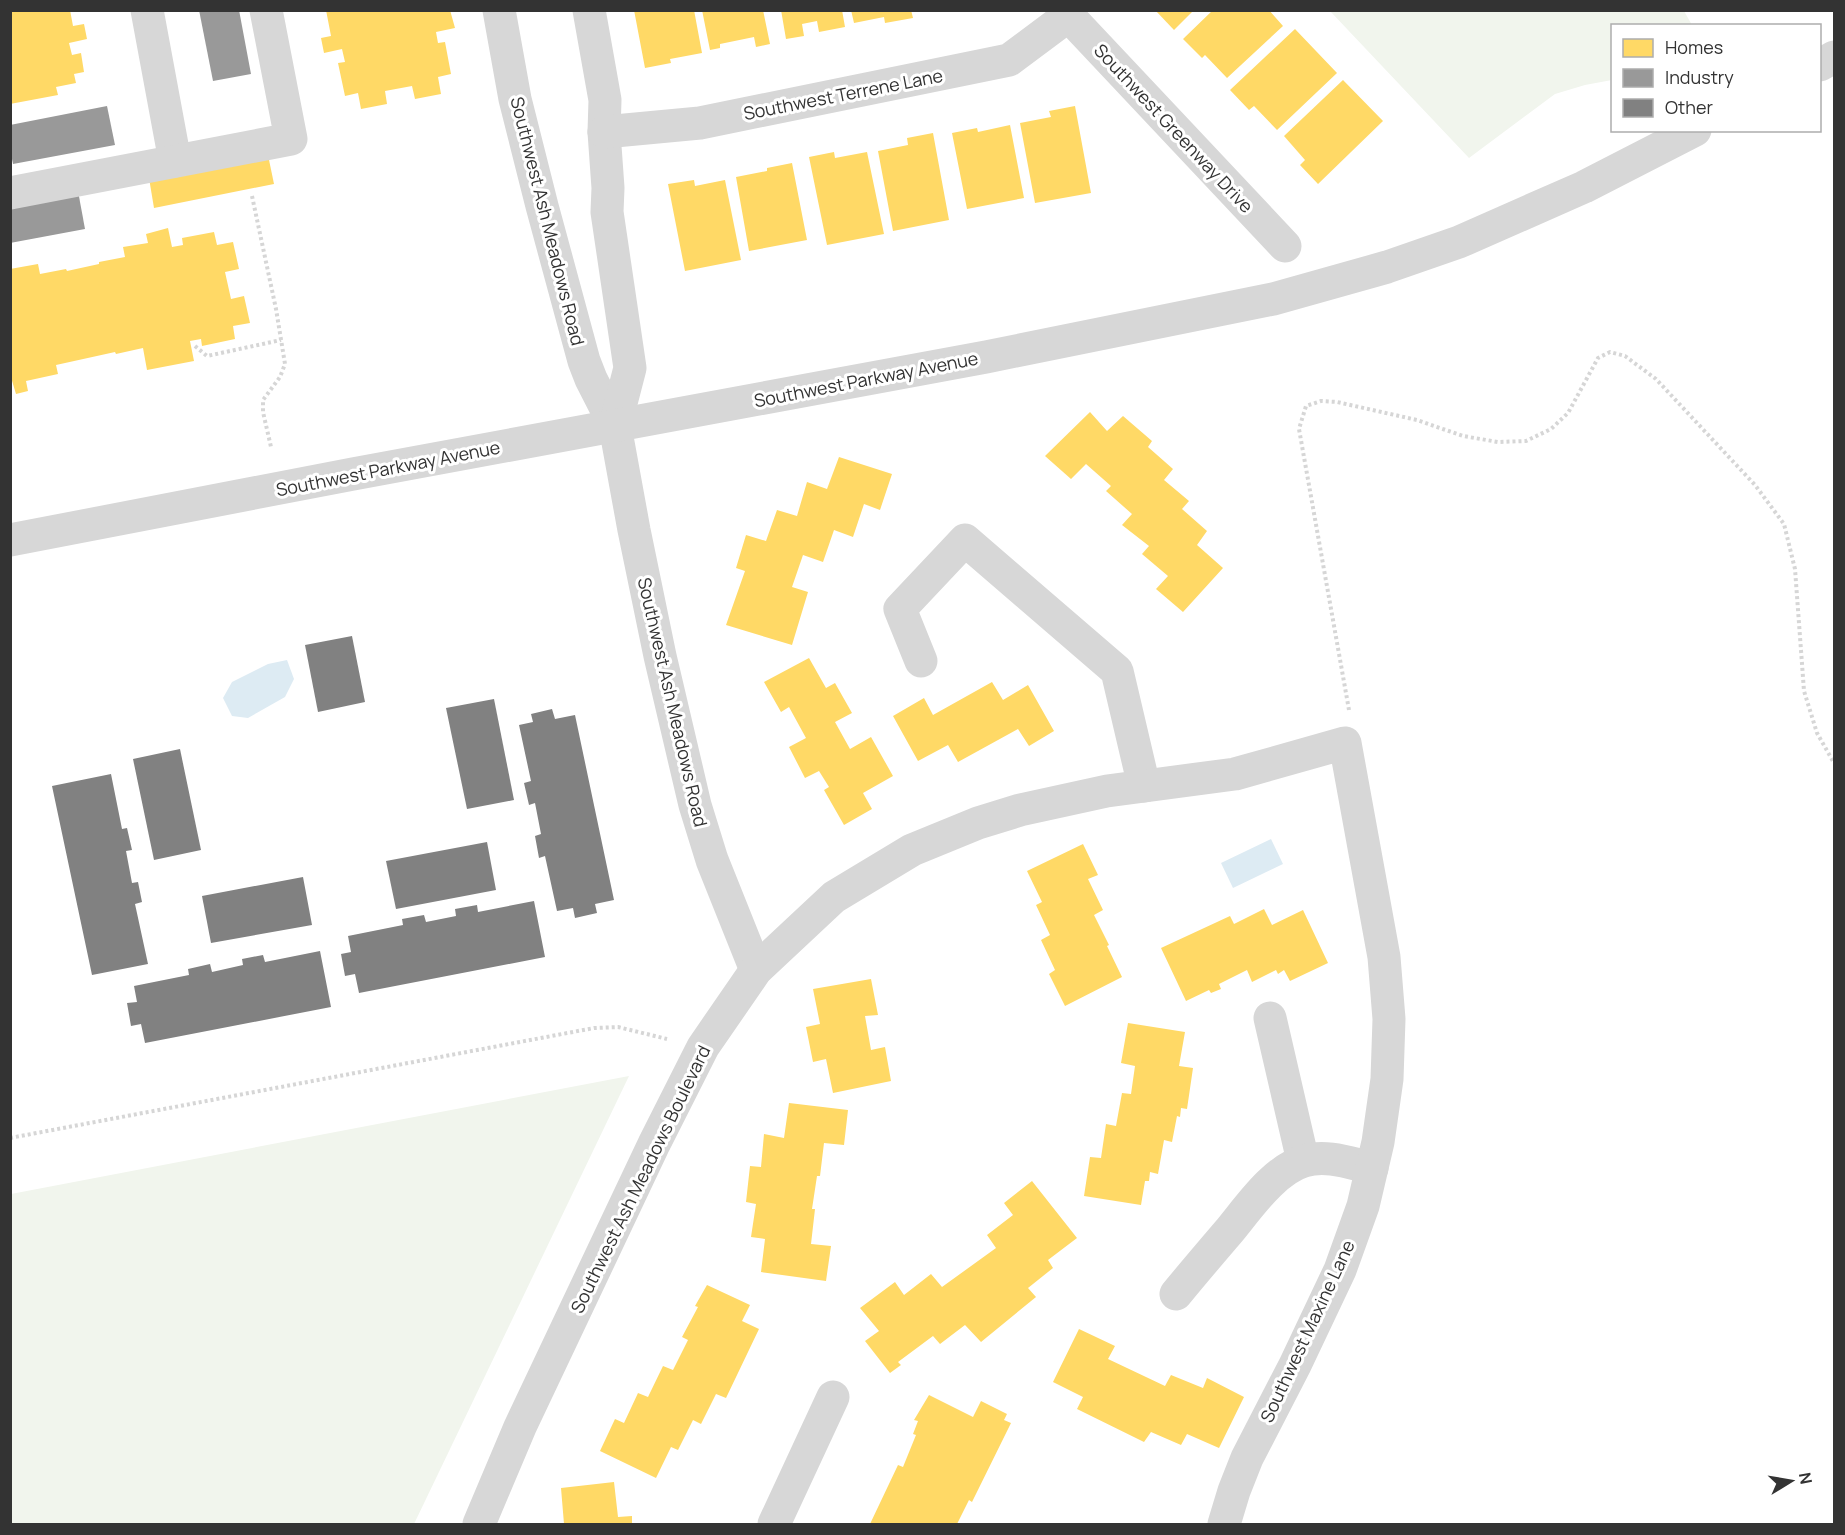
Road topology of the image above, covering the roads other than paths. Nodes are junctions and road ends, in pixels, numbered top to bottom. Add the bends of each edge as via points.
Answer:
1 (147, 10) edge
2 (266, 10) edge
3 (499, 10) edge
4 (589, 10) edge
5 (1066, 13) edge
6 (604, 132) junction
7 (1691, 132) edge
8 (175, 161) junction
9 (10, 193) edge
10 (1285, 246) dead end
11 (615, 426) junction
12 (10, 540) edge
13 (921, 661) dead end
14 (1345, 743) joint
15 (1144, 786) junction
16 (756, 970) junction
17 (1270, 1018) dead end
18 (1304, 1161) junction
19 (1372, 1168) junction
20 (1176, 1294) dead end
21 (833, 1397) dead end
22 (479, 1524) edge
23 (774, 1524) edge
24 (1224, 1524) edge

1 - 8 street
2 - 8 street via 291,139
3 - 11 street, Southwest Ash Meadows Road via 515,99 584,361
4 - 6 street, Southwest Ash Meadows Road via 605,100
5 - 6 street, Southwest Terrene Lane via 1010,60 700,123
5 - 10 street, Southwest Greenway Drive
6 - 11 street, Southwest Ash Meadows Road via 607,212 630,368
7 - 11 street, Southwest Parkway Avenue via 1584,187 1459,242 1314,288 986,357
8 - 9 street
11 - 12 street, Southwest Parkway Avenue
11 - 16 street, Southwest Ash Meadows Road via 660,656 695,805 712,860
13 - 15 street via 900,609 965,540 1117,671
14 - 15 street, Southwest Ash Meadows Boulevard via 1235,774
14 - 19 street, Southwest Maxine Lane via 1384,957 1389,1019 1387,1079
15 - 16 street, Southwest Ash Meadows Boulevard via 1020,810 912,850 834,897
16 - 22 street, Southwest Ash Meadows Boulevard via 703,1047 654,1144 520,1427
17 - 18 street
18 - 19 street via 1334,1159
18 - 20 street via 1288,1168 1270,1184
19 - 24 street, Southwest Maxine Lane via 1340,1270 1247,1458
21 - 23 street

